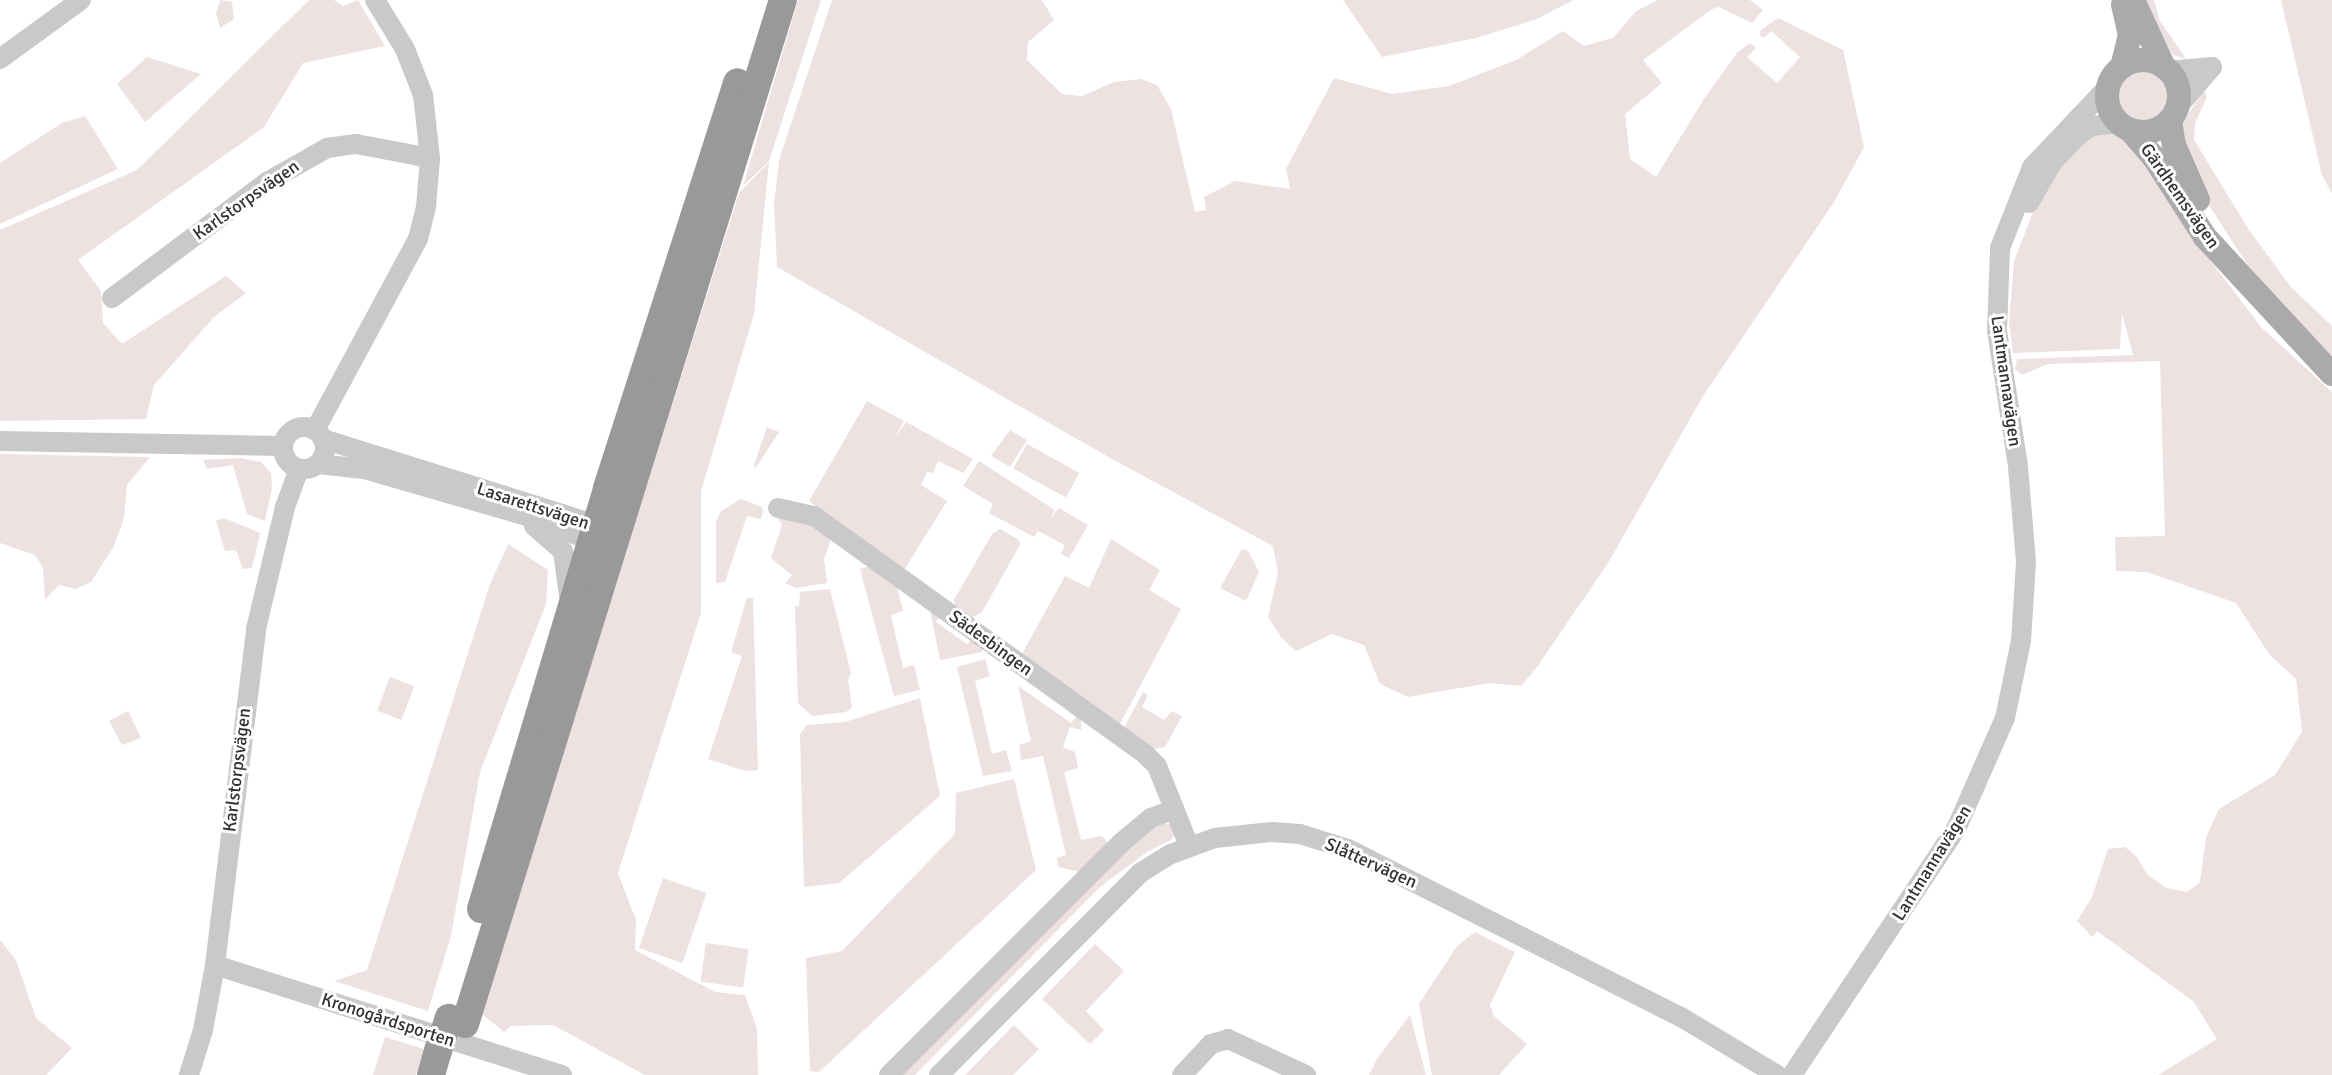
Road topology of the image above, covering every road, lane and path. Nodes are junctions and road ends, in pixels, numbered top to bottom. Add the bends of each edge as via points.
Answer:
1 (81, 0) edge
2 (375, 0) edge
3 (765, 0) edge
4 (783, 0) edge
5 (2121, 0) edge
6 (2133, 0) edge
7 (0, 59) edge
8 (2122, 67) junction
9 (2166, 69) junction
10 (2108, 87) junction
11 (2173, 114) junction
12 (2124, 126) junction
13 (430, 158) junction
14 (2230, 263) junction
15 (2000, 271) junction
16 (112, 298) dead end
17 (2332, 374) edge
18 (319, 434) junction
19 (0, 441) edge
20 (282, 446) junction
21 (318, 464) junction
22 (299, 469) junction
23 (607, 488) junction
24 (778, 508) dead end
25 (562, 514) junction
26 (516, 516) junction
27 (600, 536) junction
28 (570, 607) junction
29 (1174, 809) junction
30 (1188, 846) junction
31 (215, 965) junction
32 (457, 1021) junction
33 (443, 1064) edge
34 (1299, 1074) edge
35 (189, 1075) edge
36 (561, 1075) edge
37 (889, 1075) edge
38 (939, 1075) edge
39 (1182, 1075) edge
40 (1777, 1075) edge
41 (1792, 1075) edge

1 - 7 street
2 - 13 street via 405,49 423,95
3 - 23 highway
4 - 27 highway
5 - 8 main road via 2130,35
6 - 9 main road
8 - 9 main road via 2143,60
8 - 10 main road
9 - 11 main road via 2178,88
9 - 11 street via 2212,66
10 - 12 main road via 2109,106
10 - 15 street, Lantmannavägen via 2032,167 2000,248
11 - 12 main road via 2147,132
11 - 14 main road, Gärdhemsvägen via 2188,182
12 - 14 main road, Gärdhemsvägen via 2154,156 2205,237
12 - 15 street, Lantmannavägen via 2092,126 2052,163 2031,198
13 - 16 street, Karlstorpsvägen via 357,144 327,148 267,182
13 - 18 street via 426,207 418,239
14 - 17 main road, Gärdhemsvägen via 2270,312
15 - 41 street, Lantmannavägen via 1997,331 2018,466 2026,562 2021,641 2005,717 1956,829
18 - 20 street via 296,428 288,433
18 - 21 street via 324,454
18 - 25 street, Lasarettsvägen
19 - 20 street
20 - 22 street via 285,458
21 - 22 street
21 - 26 street, Lasarettsvägen via 364,469
22 - 31 street, Karlstorpsvägen via 285,507 256,629
23 - 25 street via 587,504
23 - 27 highway
24 - 29 street, Sädesbingen via 814,516 1145,754 1157,766
25 - 27 street, Lasarettsvägen
26 - 27 street, Lasarettsvägen
26 - 28 street via 563,551
27 - 28 highway
27 - 32 highway
28 - 32 highway
29 - 30 street, Sädesbingen
29 - 37 street via 1151,818 1121,843
30 - 38 street, Slåttervägen via 1124,887
30 - 40 street, Slåttervägen via 1215,838 1272,832 1300,834 1348,849 1681,1017
31 - 35 street, Karlstorpsvägen via 203,1030
31 - 36 street, Kronogårdsporten
32 - 33 highway, bridge
34 - 39 street via 1228,1039 1211,1044

